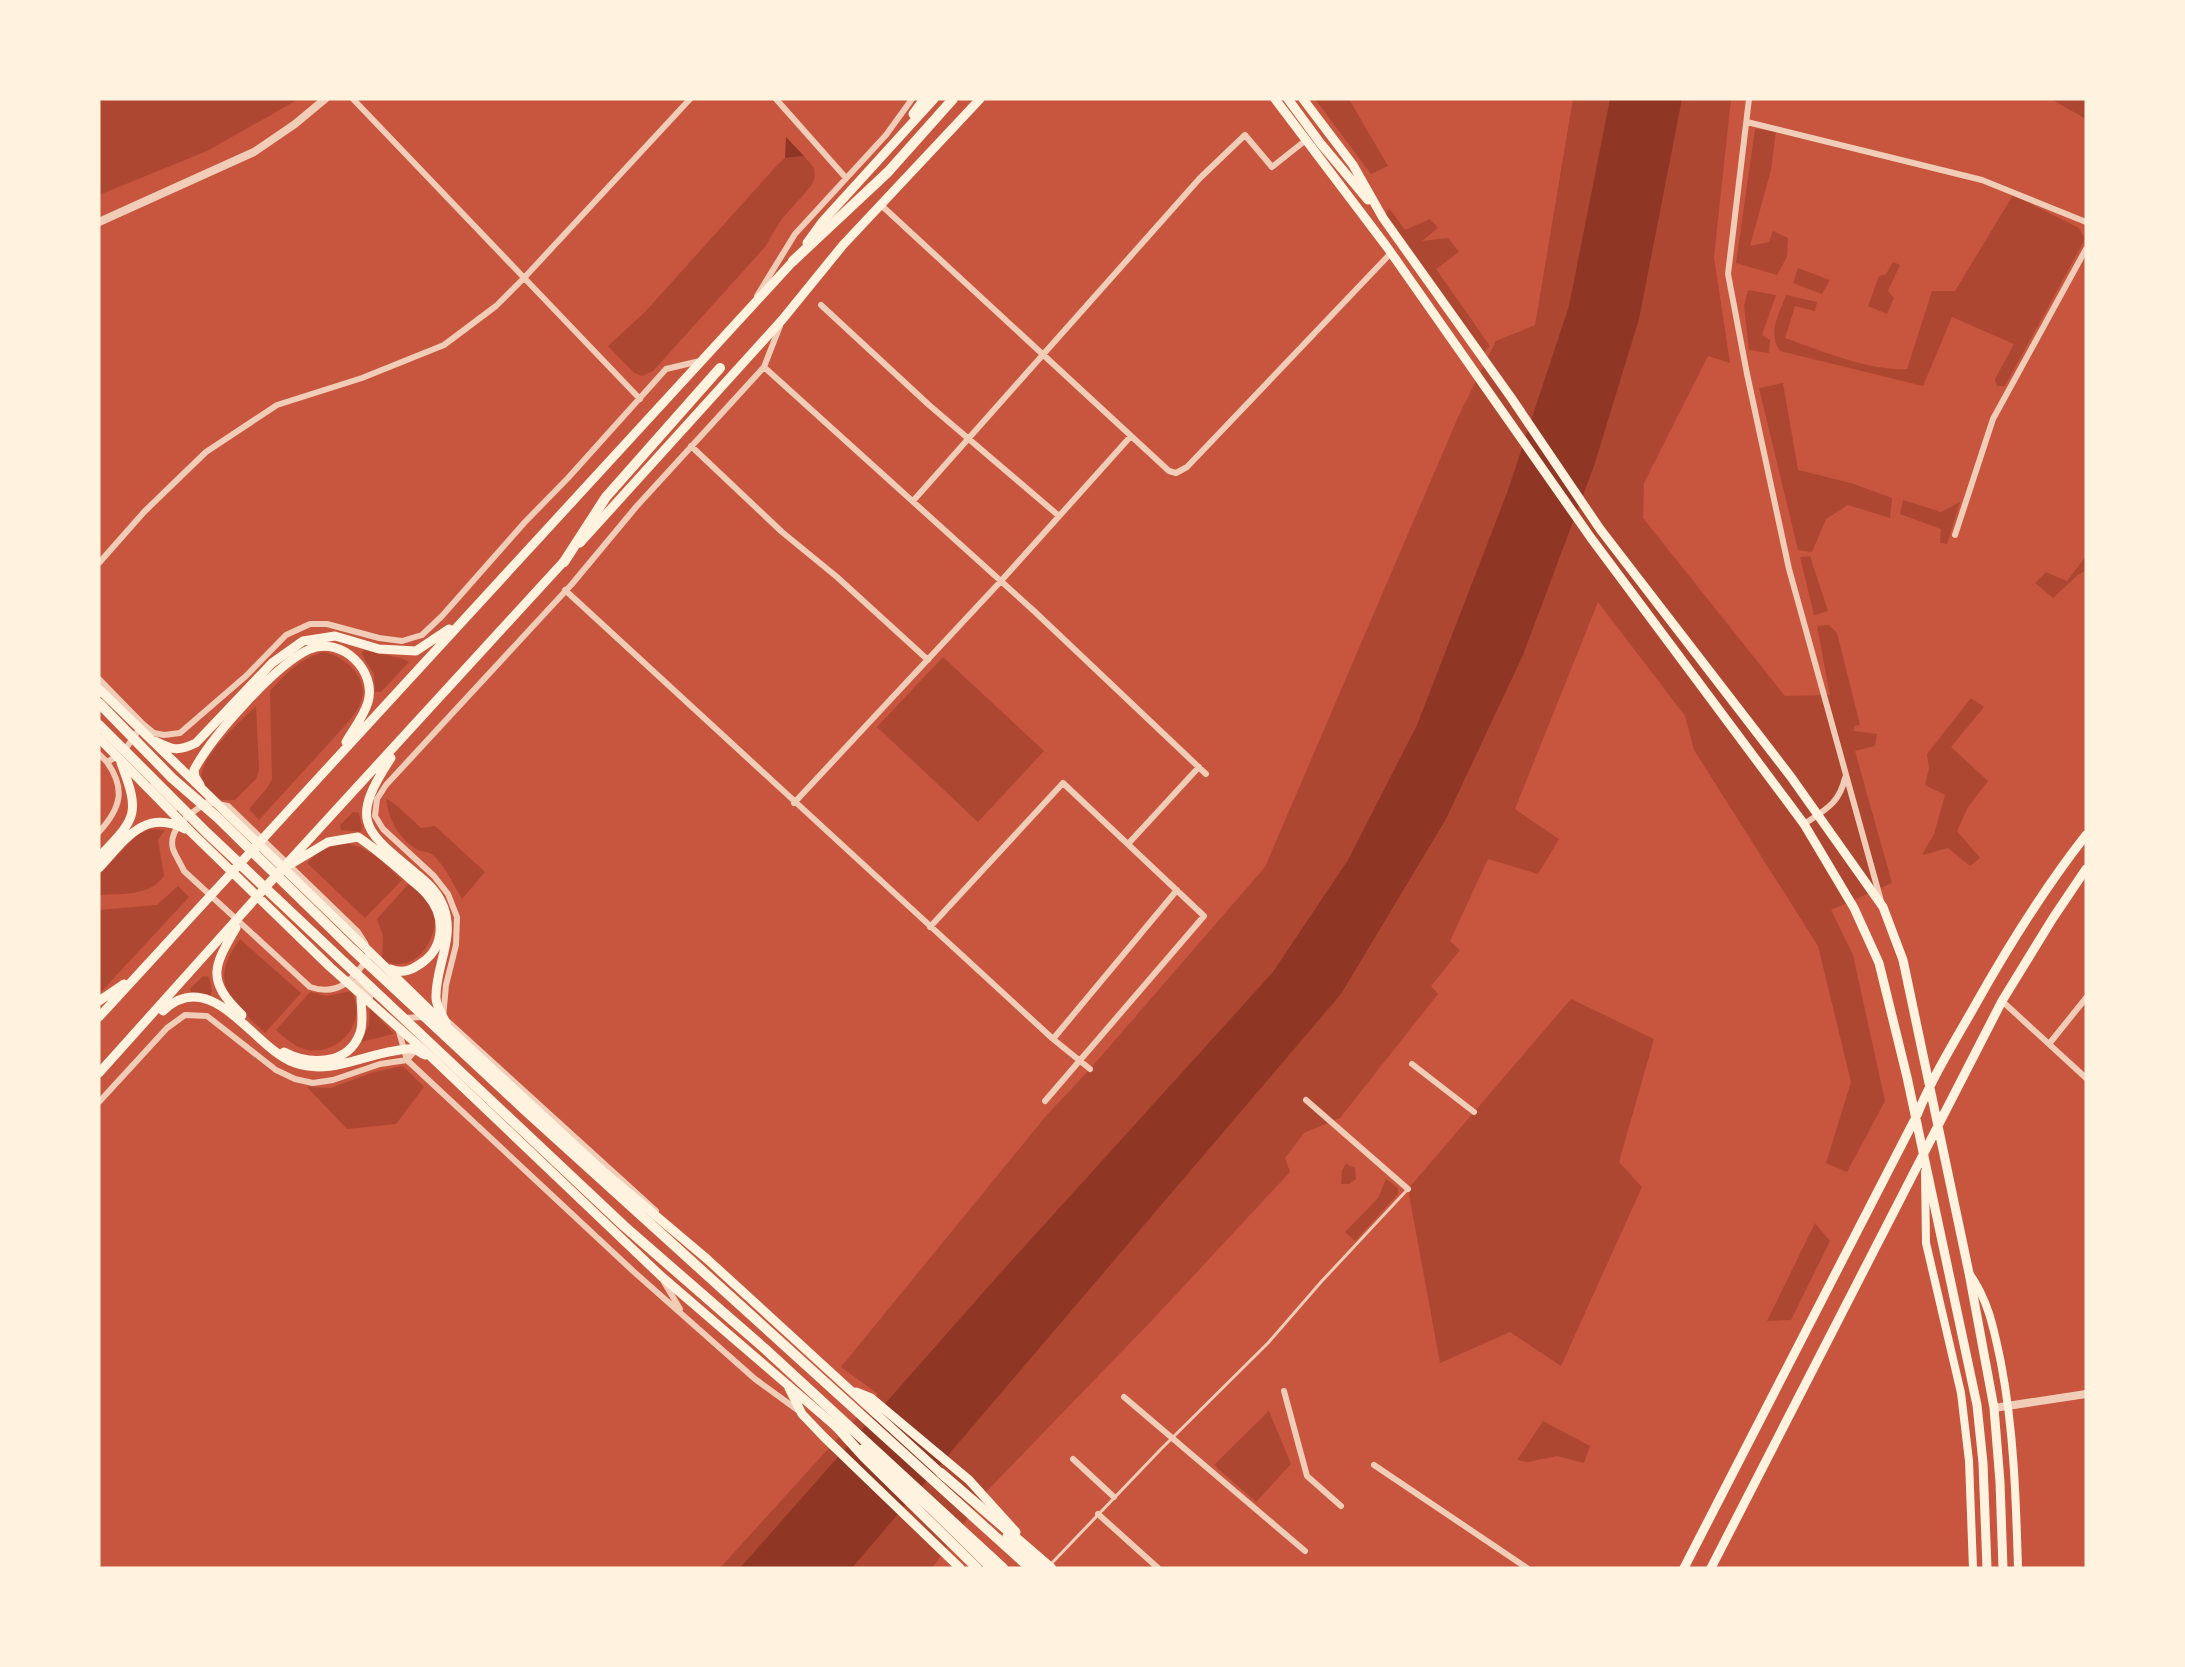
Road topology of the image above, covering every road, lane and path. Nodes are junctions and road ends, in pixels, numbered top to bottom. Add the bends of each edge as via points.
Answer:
1 (325, 99) edge
2 (353, 99) edge
3 (690, 99) edge
4 (776, 99) edge
5 (912, 99) edge
6 (924, 99) edge
7 (934, 99) edge
8 (953, 99) edge
9 (980, 99) edge
10 (1275, 99) edge
11 (1288, 99) edge
12 (1303, 99) edge
13 (1749, 99) edge
14 (1747, 122) junction
15 (898, 136) junction
16 (1306, 140) junction
17 (1321, 144) junction
18 (846, 178) junction
19 (881, 205) junction
20 (1383, 218) junction
21 (99, 222) edge
22 (2086, 222) edge
23 (2086, 249) edge
24 (1389, 250) junction
25 (793, 261) junction
26 (524, 278) junction
27 (753, 303) junction
28 (821, 305) dead end
29 (782, 320) junction
30 (1044, 355) junction
31 (700, 361) junction
32 (764, 367) junction
33 (720, 368) dead end
34 (640, 399) junction
35 (1131, 436) junction
36 (968, 439) junction
37 (691, 446) junction
38 (913, 501) junction
39 (1059, 516) junction
40 (1955, 535) dead end
41 (564, 562) junction
42 (99, 563) edge
43 (1001, 581) junction
44 (565, 590) junction
45 (461, 621) junction
46 (928, 660) junction
47 (99, 679) edge
48 (99, 689) edge
49 (99, 703) edge
50 (143, 724) junction
51 (99, 725) edge
52 (406, 735) junction
53 (99, 738) edge
54 (148, 738) junction
55 (99, 754) edge
56 (122, 754) junction
57 (338, 756) junction
58 (107, 762) junction
59 (1199, 767) junction
60 (1206, 774) dead end
61 (1845, 774) junction
62 (204, 792) junction
63 (794, 803) junction
64 (1818, 815) junction
65 (185, 817) junction
66 (1804, 824) junction
67 (99, 832) edge
68 (192, 833) junction
69 (2086, 835) edge
70 (1128, 843) junction
71 (99, 857) edge
72 (99, 868) edge
73 (2086, 869) edge
74 (281, 870) junction
75 (1177, 890) junction
76 (1883, 907) junction
77 (247, 910) junction
78 (930, 927) junction
79 (387, 968) junction
80 (138, 974) junction
81 (353, 977) junction
82 (361, 996) junction
83 (2086, 998) edge
84 (99, 1001) edge
85 (2002, 1001) junction
86 (99, 1017) edge
87 (444, 1017) junction
88 (448, 1028) junction
89 (1053, 1039) junction
90 (2049, 1044) junction
91 (432, 1058) junction
92 (407, 1060) junction
93 (109, 1062) junction
94 (1080, 1062) junction
95 (1412, 1064) dead end
96 (1090, 1069) dead end
97 (99, 1073) edge
98 (2086, 1078) edge
99 (1929, 1084) junction
100 (1306, 1100) dead end
101 (1045, 1101) dead end
102 (99, 1102) edge
103 (1474, 1112) dead end
104 (1917, 1115) junction
105 (1938, 1123) junction
106 (1924, 1154) junction
107 (1408, 1189) joint
108 (707, 1258) junction
109 (1969, 1274) junction
110 (661, 1276) junction
111 (682, 1313) junction
112 (784, 1381) junction
113 (850, 1389) junction
114 (1284, 1391) dead end
115 (2086, 1394) edge
116 (1124, 1397) dead end
117 (2009, 1406) junction
118 (1995, 1408) junction
119 (802, 1414) junction
120 (835, 1425) junction
121 (1171, 1439) junction
122 (1073, 1459) dead end
123 (1374, 1465) dead end
124 (941, 1473) junction
125 (1114, 1497) junction
126 (1341, 1506) dead end
127 (1098, 1514) junction
128 (1305, 1551) dead end
129 (1052, 1566) edge
130 (960, 1568) edge
131 (977, 1568) edge
132 (991, 1568) edge
133 (1003, 1568) edge
134 (1029, 1568) edge
135 (1040, 1568) edge
136 (1158, 1568) edge
137 (1527, 1568) edge
138 (1684, 1568) edge
139 (1711, 1568) edge
140 (1973, 1568) edge
141 (1987, 1568) edge
142 (2003, 1568) edge
143 (2018, 1568) edge

1 - 21 street via 254,152
2 - 26 street
3 - 26 street
4 - 18 street
5 - 18 street via 886,135
6 - 15 main road
7 - 15 main road
8 - 25 highway via 888,172
9 - 19 main road
10 - 16 main road
11 - 17 main road
12 - 20 main road via 1353,165
13 - 14 street
14 - 22 street via 1982,180
14 - 61 street via 1728,274 1789,569
15 - 25 main road
16 - 24 main road
16 - 30 street via 1272,167 1245,135 1200,178
17 - 20 main road
17 - 24 main road
18 - 27 street via 795,234
19 - 29 main road
19 - 30 street
20 - 64 main road via 1600,529
23 - 40 street via 1993,419
24 - 35 street via 1187,467 1176,473 1169,471
24 - 66 main road via 1591,538
25 - 27 main road
26 - 34 street
26 - 42 street via 444,345 362,378 277,405 206,452
27 - 31 main road
28 - 36 street
29 - 32 street
29 - 41 main road
30 - 35 street
30 - 36 street
31 - 34 street via 666,369
31 - 45 main road
32 - 37 street
32 - 38 street
33 - 41 highway via 606,497
34 - 50 street via 422,635 402,640 379,638 327,624 310,624 286,635 180,733 154,733
35 - 39 street
36 - 38 street
36 - 39 street
37 - 44 street
37 - 46 street via 766,518
38 - 43 street
39 - 43 street
41 - 52 main road
43 - 46 street
43 - 59 street
44 - 63 street
44 - 87 street via 377,799 375,816 383,829 434,876 448,894 457,917
45 - 54 main road via 416,651 379,648 335,636 303,640 272,663 196,743 173,750
45 - 57 main road
46 - 63 street
47 - 50 street
48 - 54 main road
49 - 134 highway via 172,778 526,1111
50 - 56 street
51 - 133 highway via 207,833 624,1226 764,1348
52 - 74 main road
52 - 88 main road via 368,800 368,828 435,890 444,907 447,940 436,1000
53 - 56 main road
54 - 62 main road
55 - 58 street
56 - 58 street
56 - 65 street
56 - 68 main road
56 - 71 main road via 133,802 131,820
57 - 62 main road via 368,703 370,684 361,665 345,651 328,646 312,648 278,670 214,738 194,770
57 - 80 main road
58 - 67 street via 116,775 119,801
59 - 60 street
59 - 70 street
61 - 64 street via 1842,792
61 - 76 street
62 - 79 main road
63 - 78 street
64 - 66 street
64 - 76 main road
65 - 81 street via 175,833 172,848 184,871 310,987 322,991 336,989
65 - 81 street via 207,802 228,806 358,932 369,956
66 - 104 main road via 1854,908 1879,963
68 - 72 main road via 173,823 146,824
68 - 82 main road
69 - 99 main road via 2013,937
70 - 75 street
70 - 78 street via 1064,783
73 - 85 main road
74 - 77 main road
74 - 79 main road via 328,842 358,837 428,896 441,925 438,943 427,959 413,969 400,973
75 - 89 street
75 - 94 street via 1204,916
76 - 99 main road via 1903,960
77 - 82 main road via 219,957 218,980 231,1004 285,1053 319,1062 344,1053 360,1033
77 - 93 main road
78 - 89 street
79 - 88 main road
80 - 84 main road
80 - 86 main road
81 - 87 street via 401,1018
81 - 92 street via 396,1020
82 - 91 main road
83 - 90 street
85 - 90 street
85 - 105 main road
87 - 92 street
87 - 108 street
88 - 108 main road via 604,1172
89 - 94 street
90 - 98 street
91 - 93 main road via 411,1049 374,1054 338,1066 296,1064 280,1056 220,1004 188,998 173,1001
91 - 110 main road
92 - 102 street via 313,1083 276,1070 207,1016 185,1015 167,1028
92 - 111 street via 574,1218
93 - 97 main road
94 - 96 street
94 - 101 street
95 - 103 street
99 - 104 main road
99 - 105 main road
100 - 107 street
104 - 106 main road
104 - 138 main road
105 - 106 main road
105 - 109 main road
106 - 139 main road
106 - 140 main road via 1926,1244 1961,1393 1969,1461
106 - 141 main road via 1977,1405
107 - 121 lane via 1268,1343
108 - 113 main road
109 - 117 main road via 1989,1310
109 - 118 main road
110 - 111 street
110 - 112 main road
111 - 119 street via 755,1379
112 - 119 main road
112 - 120 main road
113 - 124 main road
113 - 129 main road via 871,1398 957,1469
114 - 126 street via 1307,1476
115 - 117 street
116 - 121 street
117 - 118 street
117 - 143 main road
118 - 142 main road
119 - 130 main road
120 - 131 highway
120 - 132 main road
121 - 125 lane
121 - 128 street
122 - 125 street
123 - 137 street
124 - 129 highway
124 - 135 main road
125 - 127 lane
127 - 129 lane
127 - 136 street

